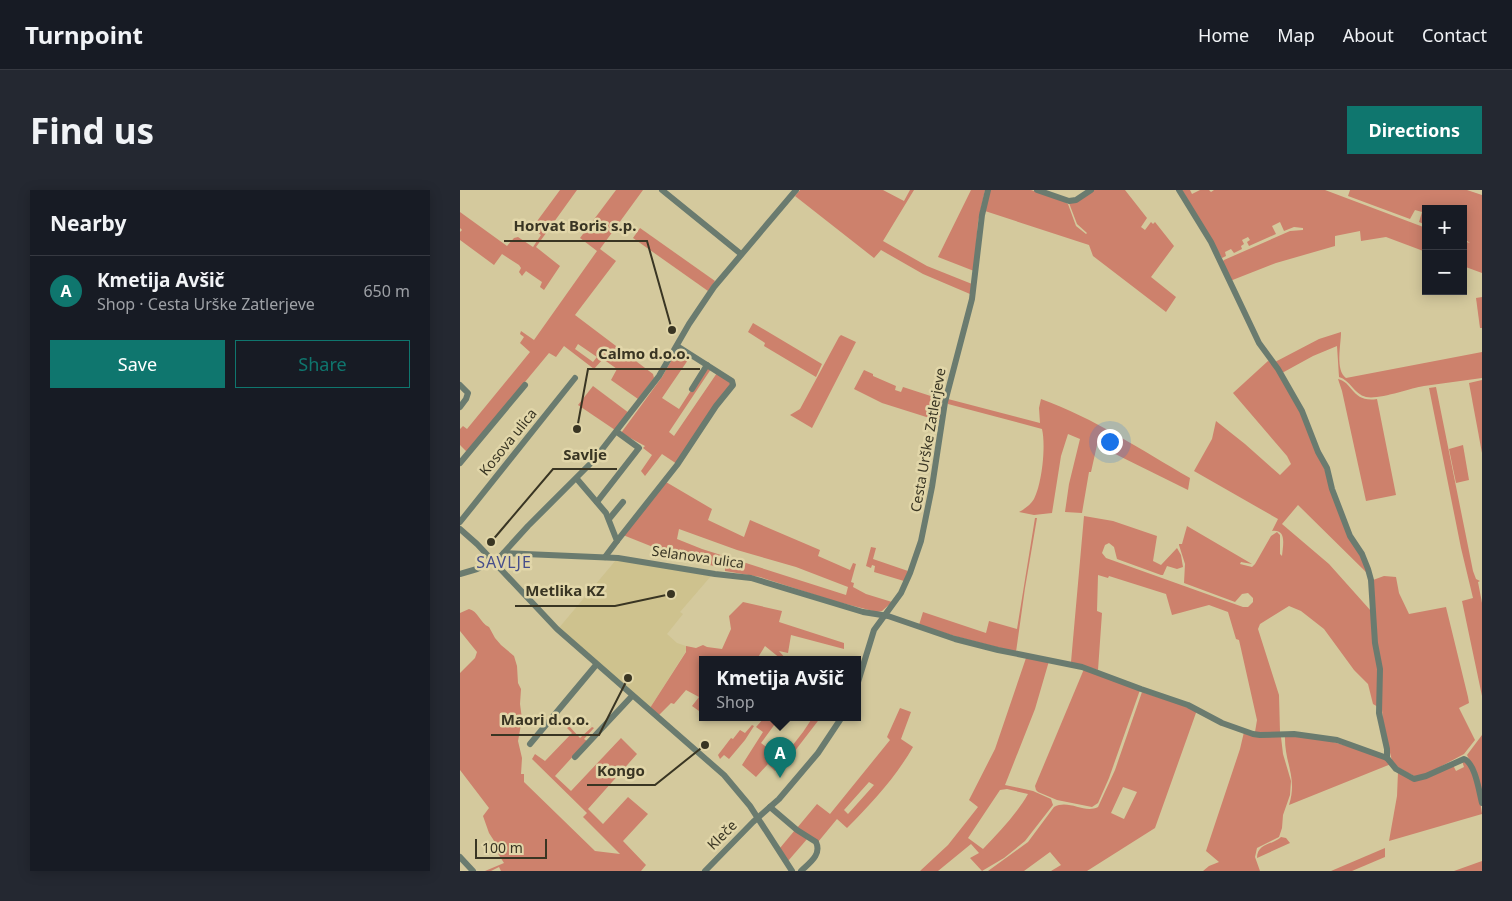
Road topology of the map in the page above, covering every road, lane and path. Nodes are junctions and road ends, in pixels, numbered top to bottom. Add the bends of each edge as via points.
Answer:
1 (662, 190) edge
2 (796, 190) edge
3 (988, 190) edge
4 (1037, 190) edge
5 (1091, 190) edge
6 (1179, 190) edge
7 (741, 254) junction
8 (677, 346) junction
9 (707, 365) junction
10 (575, 378) dead end
11 (460, 384) edge
12 (525, 385) dead end
13 (692, 389) dead end
14 (460, 406) edge
15 (618, 432) junction
16 (460, 463) edge
17 (576, 479) junction
18 (599, 500) junction
19 (623, 502) dead end
20 (609, 519) junction
21 (460, 522) edge
22 (460, 529) edge
23 (617, 541) junction
24 (504, 553) junction
25 (605, 557) junction
26 (493, 562) junction
27 (460, 574) edge
28 (883, 615) junction
29 (596, 665) junction
30 (861, 672) edge
31 (632, 696) junction
32 (839, 721) edge
33 (530, 744) dead end
34 (575, 757) dead end
35 (1386, 758) junction
36 (1482, 803) edge
37 (770, 807) junction
38 (758, 818) junction
39 (460, 857) edge
40 (472, 871) edge
41 (705, 871) edge
42 (792, 871) edge
43 (801, 871) edge

1 - 7 street
2 - 7 street
3 - 28 street, Cesta Urške Zatlerjeve via 972,299 945,402 921,540 901,593
4 - 5 street via 1069,201
6 - 35 street via 1211,242 1259,343 1292,392 1327,468 1350,536 1366,564 1371,580 1380,675 1379,713
7 - 8 street via 703,302
8 - 9 street
8 - 15 street
9 - 13 street
9 - 23 street via 732,381 733,385 677,465
10 - 21 street, Kosova ulica
11 - 14 street via 468,395
12 - 16 street
15 - 17 street
15 - 18 street via 639,448
17 - 18 street
17 - 24 street
18 - 20 street
19 - 20 street
20 - 23 street
22 - 26 street
23 - 25 street
24 - 25 street, Selanova ulica
24 - 26 street
25 - 28 street, Selanova ulica via 751,578 863,612
26 - 27 street
26 - 29 street via 557,630
28 - 30 street, Cesta Urške Zatlerjeve via 871,638
28 - 35 street, Selanova ulica via 998,650 1082,667 1188,705 1222,723 1253,734 1329,738
29 - 31 street
29 - 33 street
31 - 34 street
31 - 38 street via 724,775
32 - 37 street via 818,753
35 - 36 street via 1396,769 1414,779 1466,759 1472,768
37 - 38 street
37 - 43 street via 816,842 816,856
38 - 41 street, Kleče
38 - 42 street
39 - 40 street

